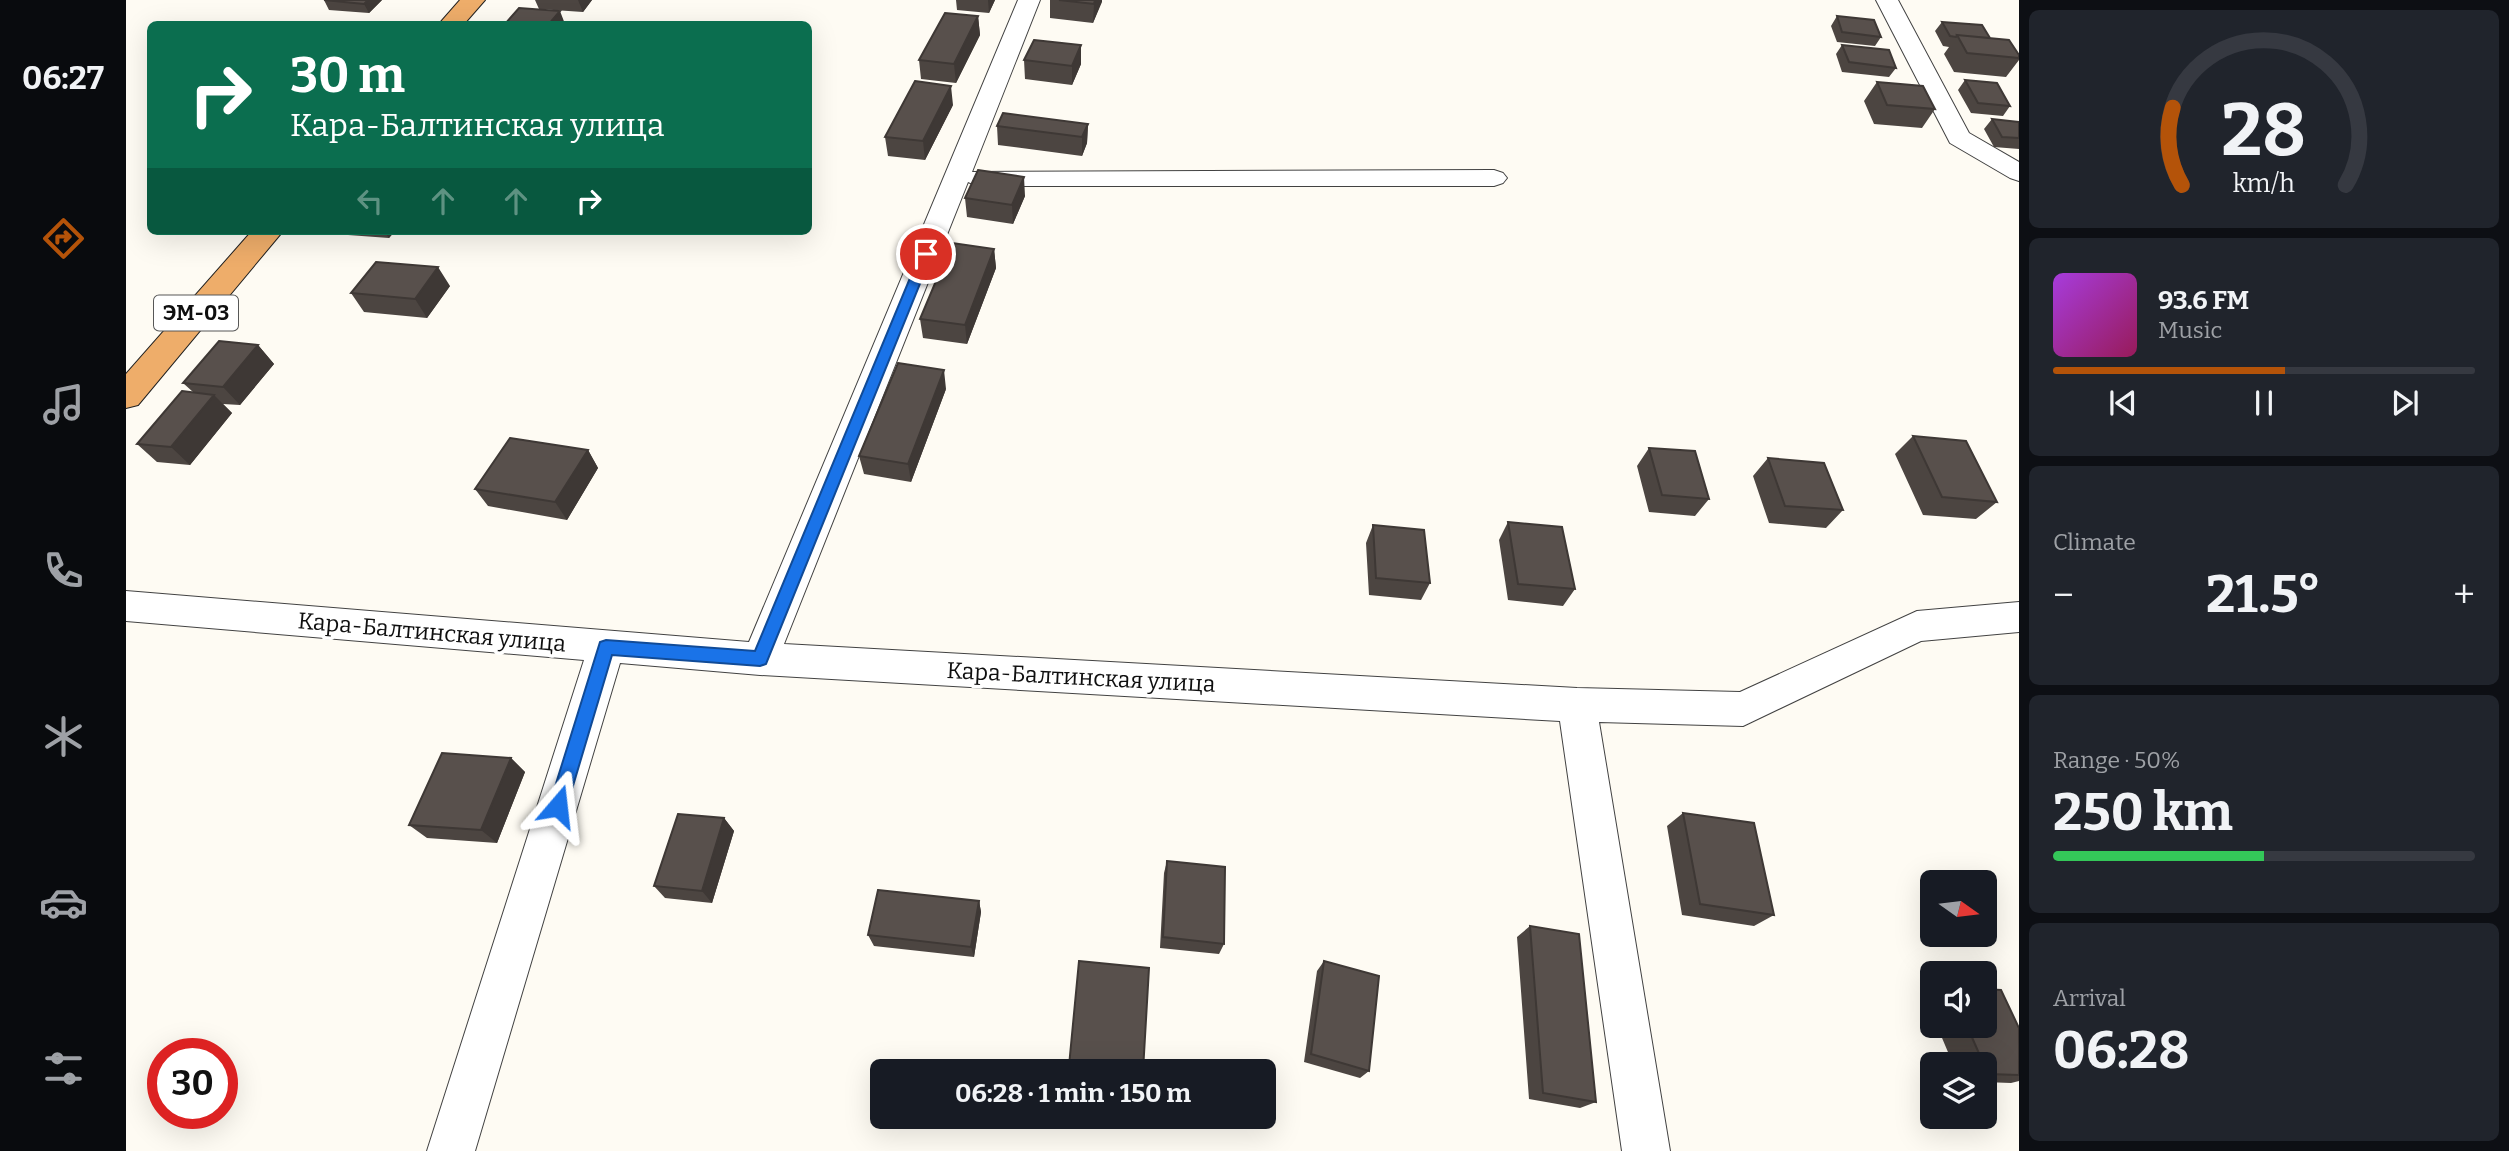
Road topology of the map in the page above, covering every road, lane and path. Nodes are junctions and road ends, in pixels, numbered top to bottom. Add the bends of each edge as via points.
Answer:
1 (473, 0) edge
2 (1030, 0) edge
3 (1887, 0) edge
4 (454, 21) edge
5 (2019, 173) edge
6 (957, 178) junction
7 (1494, 178) dead end
8 (265, 235) edge
9 (126, 396) edge
10 (126, 606) edge
11 (2019, 617) edge
12 (606, 647) junction
13 (760, 659) junction
14 (1577, 705) junction
15 (452, 1151) edge
16 (1646, 1151) edge

1 - 4 highway
2 - 6 street
3 - 5 street via 1959,138
6 - 7 street
6 - 13 street
8 - 9 highway, ЭМ-03
10 - 12 street, Кара-Балтинская улица
11 - 14 street, Кара-Балтинская улица via 1917,626 1744,709
12 - 13 street, Кара-Балтинская улица
12 - 15 street
13 - 14 street, Кара-Балтинская улица
14 - 16 street

